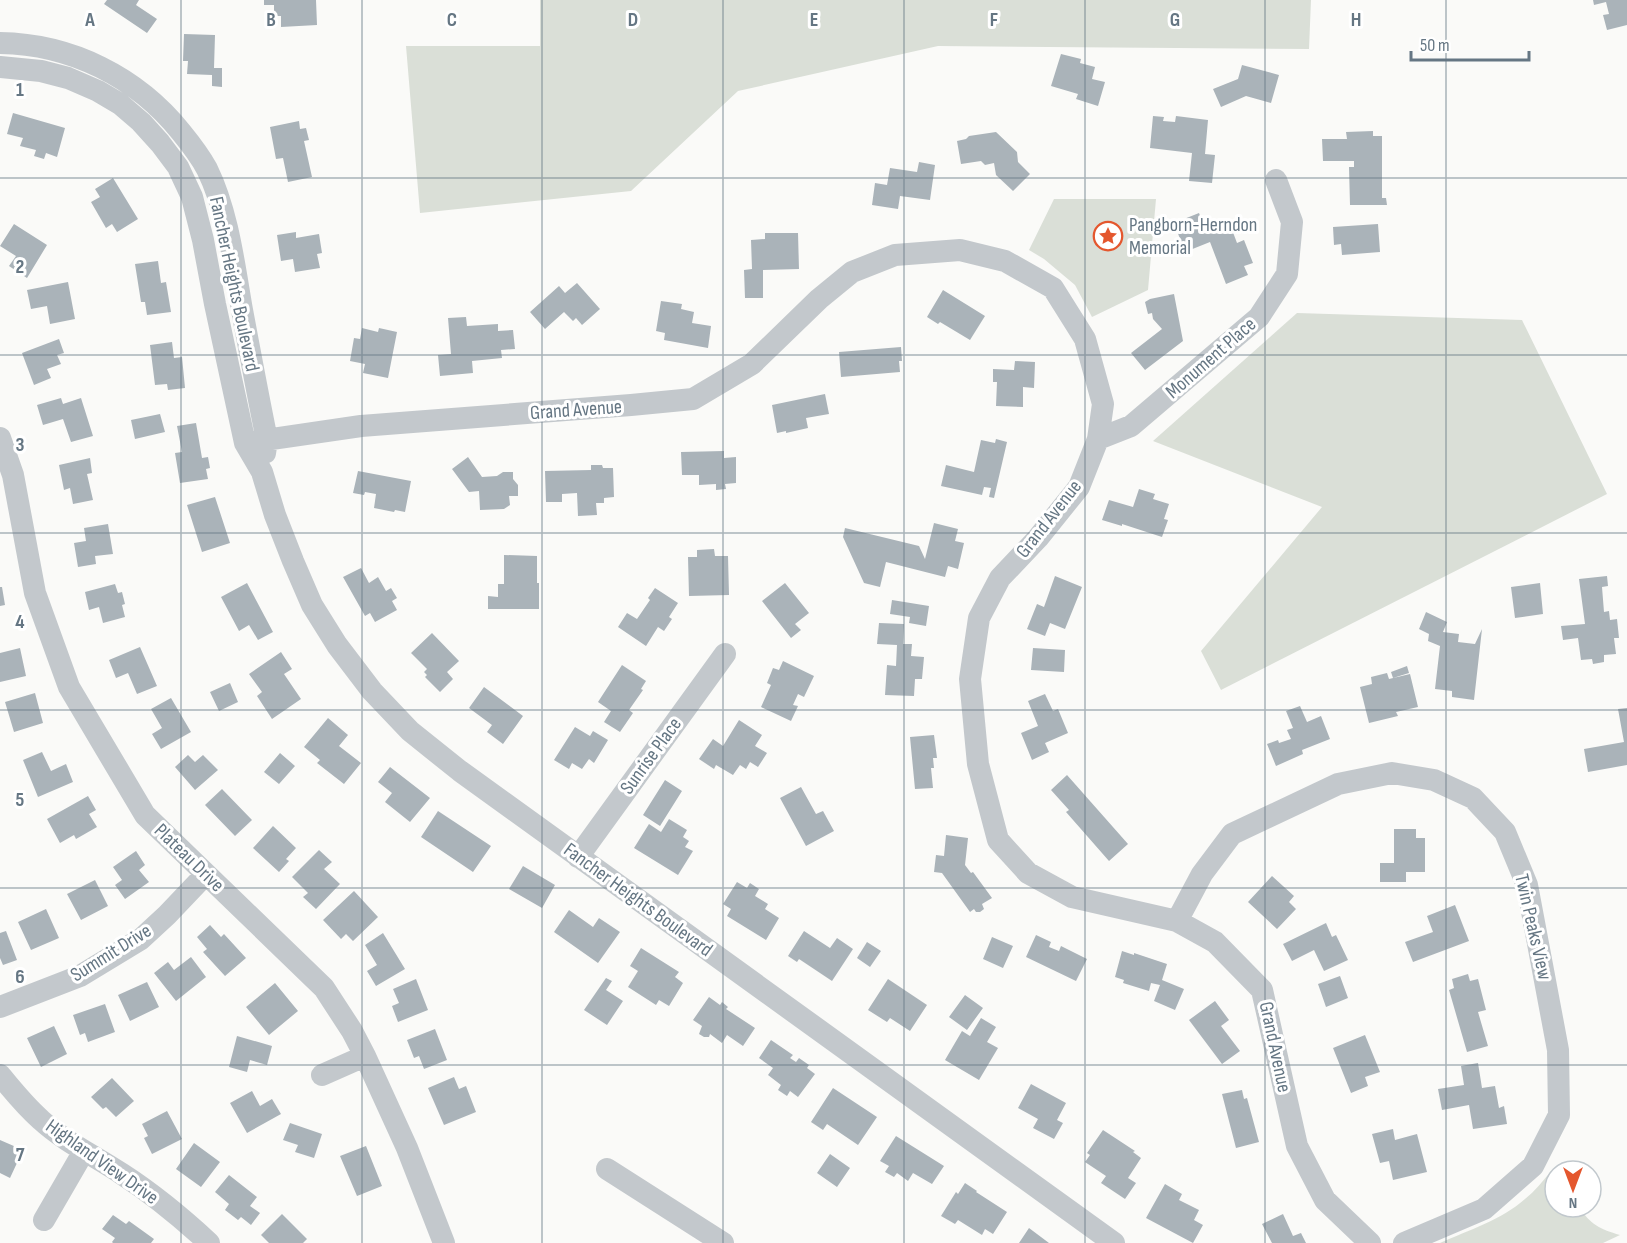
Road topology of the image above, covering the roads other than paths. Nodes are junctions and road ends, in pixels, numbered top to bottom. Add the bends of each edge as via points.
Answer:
1 (0, 43) edge
2 (0, 67) edge
3 (1276, 180) dead end
4 (0, 438) edge
5 (1098, 439) junction
6 (256, 441) junction
7 (725, 654) dead end
8 (578, 857) junction
9 (206, 874) junction
10 (1177, 921) junction
11 (0, 1007) edge
12 (365, 1056) junction
13 (0, 1075) edge
14 (322, 1076) dead end
15 (84, 1151) junction
16 (607, 1169) dead end
17 (44, 1220) dead end
18 (209, 1243) edge
19 (444, 1243) edge
20 (723, 1243) edge
21 (1114, 1243) edge
22 (1370, 1243) edge
23 (1404, 1243) edge

1 - 6 street, Fancher Heights Boulevard via 57,51 111,72 143,92 189,142 206,169 225,223
2 - 6 street, Fancher Heights Boulevard via 41,71 98,91 141,122 178,167 192,197 218,316
3 - 5 street, Monument Place via 1292,222 1287,274 1259,317 1131,426
4 - 9 street, Plateau Drive via 13,475 35,593 69,687 145,815
5 - 6 street, Grand Avenue via 1104,404 1085,339 1053,288 1005,261 960,250 895,255 852,272 752,364 693,399 362,426
5 - 10 street, Grand Avenue via 1078,487 1000,578 979,618 970,679 978,764 998,840 1028,873 1072,897
6 - 8 street, Fancher Heights Boulevard via 275,515 312,605 372,692 443,758
7 - 8 street, Sunrise Place
8 - 21 street, Fancher Heights Boulevard
9 - 11 street, Summit Drive via 141,939 80,976
9 - 12 street, Plateau Drive via 324,988
10 - 22 street, Grand Avenue via 1215,942 1262,990 1297,1146 1325,1200
10 - 23 street, Twin Peaks View via 1202,874 1232,834 1338,784 1392,773 1434,780 1473,798 1505,832 1527,885 1558,1050 1560,1115 1533,1166 1484,1209
12 - 14 street
12 - 19 street, Plateau Drive
13 - 15 street, Highland View Drive via 42,1121
15 - 17 street
15 - 18 street, Highland View Drive via 144,1190
16 - 20 street

